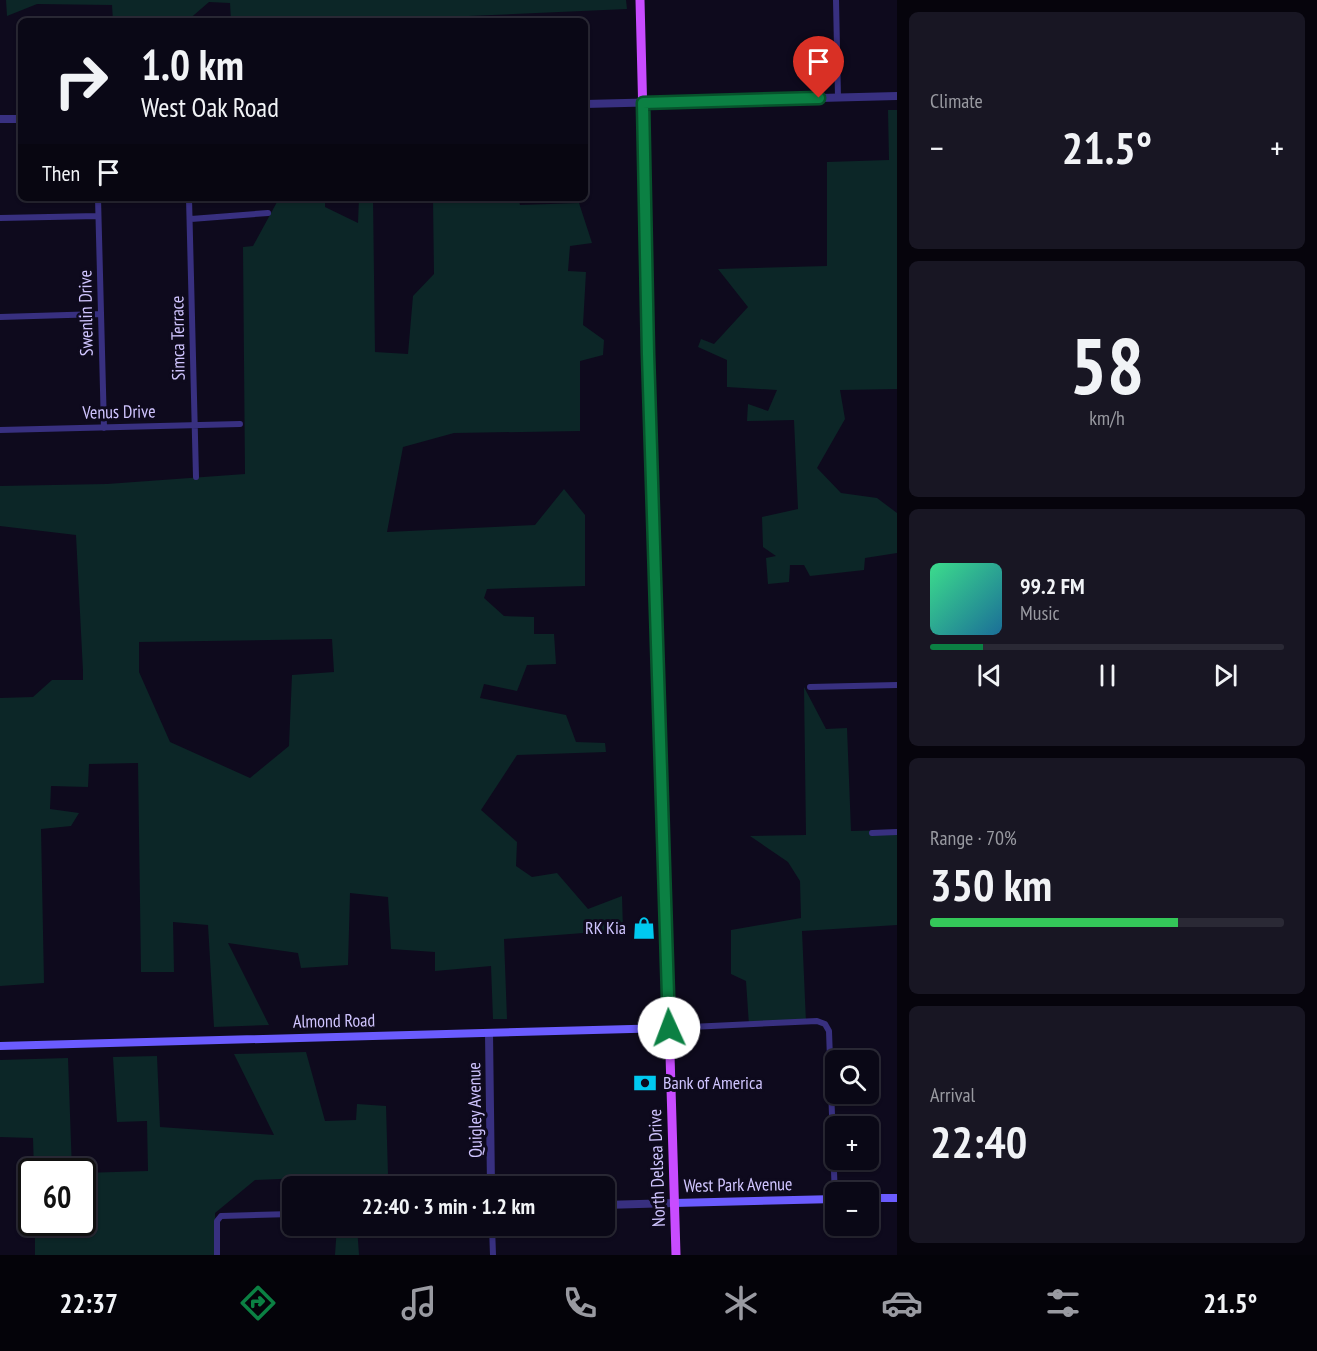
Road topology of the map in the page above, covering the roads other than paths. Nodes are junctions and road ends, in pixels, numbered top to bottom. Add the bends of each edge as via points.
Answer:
1 (640, 0) edge
2 (836, 0) edge
3 (897, 96) edge
4 (838, 97) junction
5 (643, 103) junction
6 (588, 104) edge
7 (0, 119) edge
8 (18, 119) edge
9 (98, 201) edge
10 (189, 201) edge
11 (268, 213) dead end
12 (98, 216) junction
13 (0, 218) edge
14 (191, 219) junction
15 (101, 314) junction
16 (0, 316) edge
17 (240, 424) dead end
18 (195, 425) junction
19 (104, 428) junction
20 (0, 430) edge
21 (196, 477) dead end
22 (897, 685) edge
23 (810, 687) dead end
24 (897, 832) edge
25 (872, 833) dead end
26 (669, 1028) junction
27 (489, 1033) junction
28 (0, 1046) edge
29 (491, 1176) edge
30 (834, 1182) edge
31 (879, 1198) edge
32 (897, 1198) edge
33 (825, 1199) edge
34 (674, 1203) junction
35 (615, 1205) edge
36 (282, 1214) edge
37 (492, 1236) edge
38 (218, 1255) edge
39 (493, 1255) edge
40 (676, 1255) edge

1 - 5 main road, North Delsea Drive
2 - 4 street
3 - 4 street
4 - 5 street
5 - 6 street
5 - 26 main road, North Delsea Drive
7 - 8 street
9 - 12 street, Swenlin Drive
10 - 14 street, Simca Terrace
11 - 14 street
12 - 13 street
12 - 15 street, Swenlin Drive
14 - 18 street, Simca Terrace
15 - 16 street
15 - 19 street, Swenlin Drive
17 - 18 street, Venus Drive
18 - 19 street, Venus Drive
18 - 21 street, Simca Terrace
19 - 20 street, Venus Drive
22 - 23 street
24 - 25 street
26 - 27 main road, Almond Road
26 - 30 street via 817,1021 825,1024 829,1031
26 - 34 main road, North Delsea Drive
27 - 28 main road, Almond Road
27 - 29 street, Quigley Avenue
31 - 32 main road
33 - 34 main road, West Park Avenue
34 - 35 street, West Park Avenue
34 - 40 main road, North Delsea Drive
36 - 38 street via 221,1216
37 - 39 street

